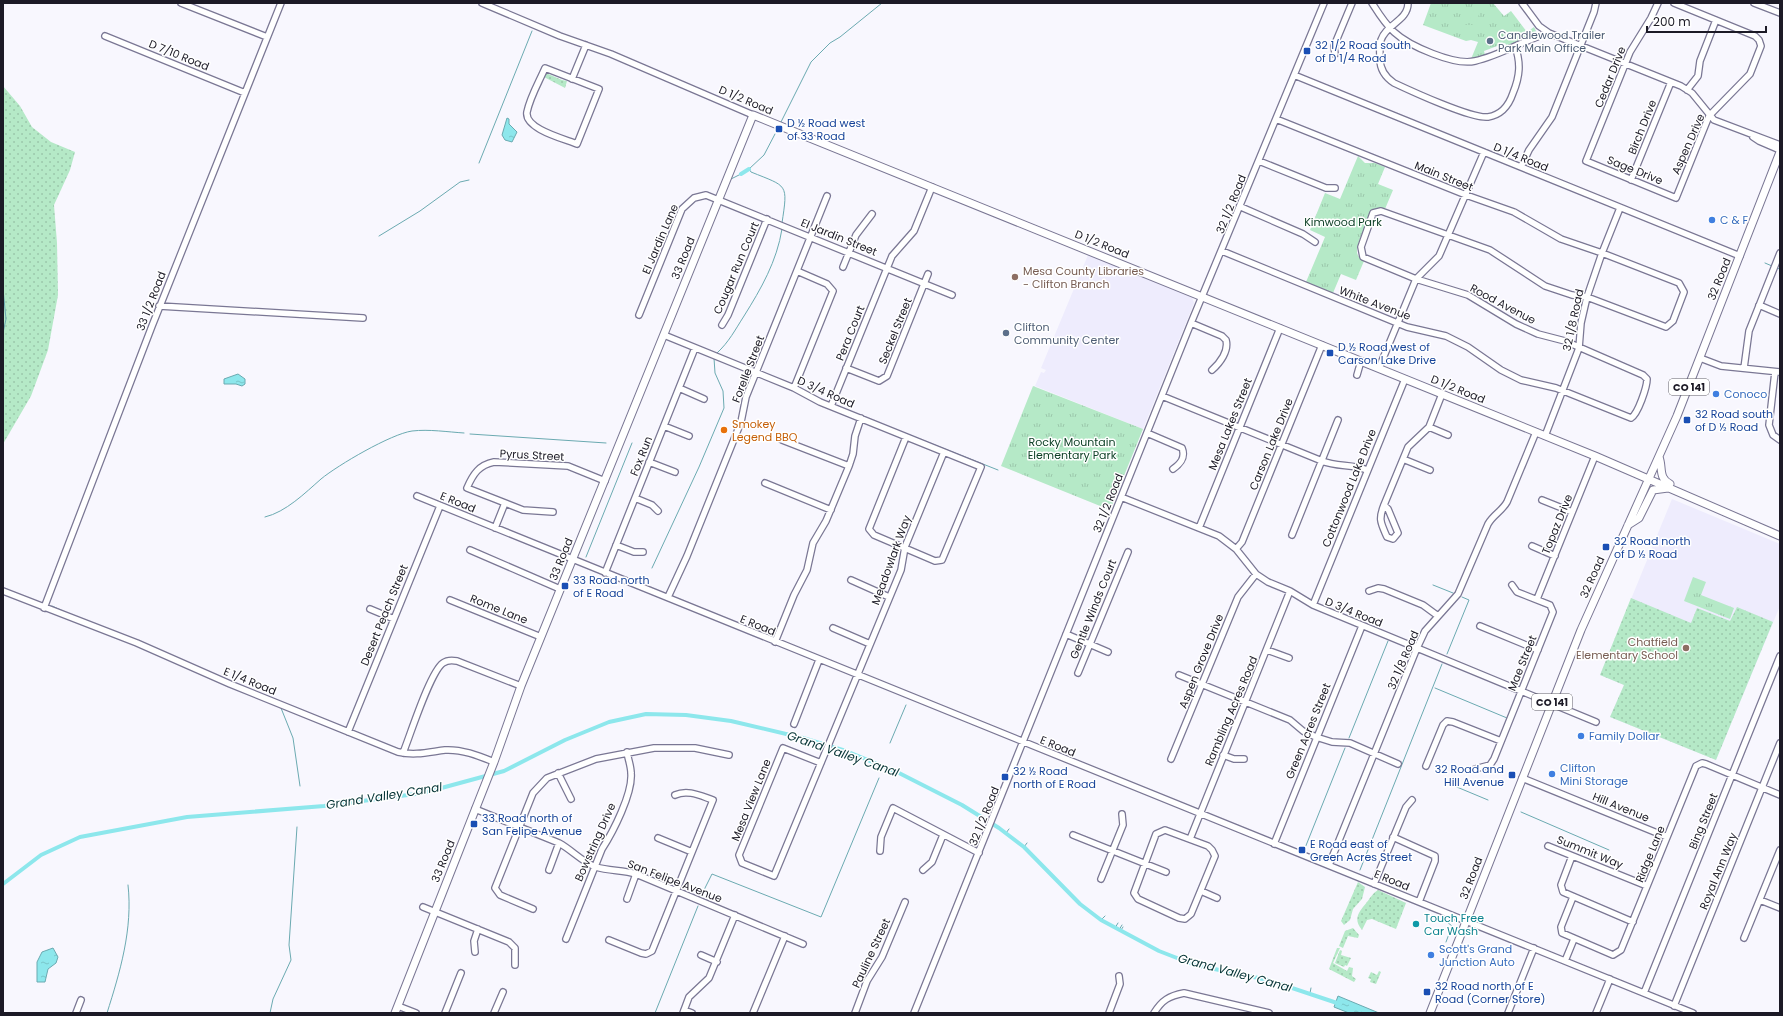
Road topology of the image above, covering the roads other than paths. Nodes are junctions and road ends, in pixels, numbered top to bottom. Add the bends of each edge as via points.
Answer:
1 (181, 3) edge
2 (281, 3) edge
3 (482, 3) edge
4 (1324, 3) edge
5 (1352, 3) edge
6 (1372, 3) edge
7 (1408, 3) edge
8 (1522, 3) edge
9 (1596, 3) edge
10 (1658, 3) edge
11 (1674, 3) edge
12 (1754, 3) edge
13 (1780, 13) edge
14 (1716, 20) junction
15 (1390, 28) junction
16 (1549, 33) junction
17 (105, 36) dead end
18 (267, 37) junction
19 (586, 45) junction
20 (1515, 46) junction
21 (1580, 46) junction
22 (1335, 54) dead end
23 (1625, 64) junction
24 (1294, 75) junction
25 (572, 79) junction
26 (1671, 82) junction
27 (1687, 90) junction
28 (245, 93) junction
29 (753, 115) junction
30 (1709, 116) junction
31 (1276, 119) junction
32 (1753, 136) junction
33 (1780, 145) edge
34 (1780, 151) edge
35 (1484, 152) junction
36 (1259, 161) junction
37 (1586, 161) joint
38 (1521, 167) junction
39 (1631, 180) junction
40 (932, 187) junction
41 (1335, 188) dead end
42 (827, 196) dead end
43 (1466, 196) junction
44 (1676, 198) joint
45 (719, 200) junction
46 (1240, 207) junction
47 (1620, 208) junction
48 (872, 214) dead end
49 (767, 219) junction
50 (811, 236) junction
51 (1449, 236) junction
52 (1315, 242) dead end
53 (1222, 251) junction
54 (849, 252) junction
55 (1602, 252) junction
56 (1780, 253) edge
57 (1740, 256) junction
58 (844, 267) dead end
59 (887, 268) junction
60 (797, 271) junction
61 (928, 274) dead end
62 (1416, 280) junction
63 (925, 284) junction
64 (952, 295) dead end
65 (1203, 297) junction
66 (1587, 297) junction
67 (160, 306) junction
68 (1759, 306) junction
69 (1780, 314) edge
70 (639, 315) dead end
71 (362, 318) dead end
72 (1191, 323) junction
73 (1398, 323) junction
74 (722, 325) dead end
75 (1280, 328) junction
76 (664, 335) junction
77 (1322, 345) junction
78 (696, 348) junction
79 (1579, 348) junction
80 (1700, 358) junction
81 (1361, 361) junction
82 (846, 368) junction
83 (1379, 368) junction
84 (1744, 368) junction
85 (1212, 370) dead end
86 (1777, 372) edge
87 (756, 373) junction
88 (1357, 375) dead end
89 (1405, 379) junction
90 (679, 388) junction
91 (794, 388) junction
92 (1563, 391) junction
93 (1444, 395) junction
94 (1162, 396) junction
95 (704, 399) dead end
96 (831, 406) junction
97 (861, 418) junction
98 (1631, 418) joint
99 (1338, 420) dead end
100 (664, 426) junction
101 (1429, 426) junction
102 (1239, 428) junction
103 (1536, 432) junction
104 (1147, 433) junction
105 (1448, 435) dead end
106 (689, 436) dead end
107 (1545, 436) junction
108 (906, 437) junction
109 (782, 440) dead end
110 (1780, 440) edge
111 (1281, 445) junction
112 (944, 452) junction
113 (1595, 456) junction
114 (1659, 457) junction
115 (1403, 459) junction
116 (1322, 461) junction
117 (649, 462) junction
118 (849, 466) junction
119 (1173, 469) dead end
120 (1367, 470) junction
121 (1430, 470) dead end
122 (674, 472) dead end
123 (1649, 479) junction
124 (605, 482) junction
125 (765, 483) dead end
126 (1671, 488) junction
127 (1683, 493) junction
128 (417, 496) dead end
129 (1121, 496) junction
130 (635, 498) junction
131 (1542, 500) dead end
132 (505, 503) junction
133 (1384, 505) junction
134 (440, 506) junction
135 (831, 510) junction
136 (658, 511) dead end
137 (553, 512) dead end
138 (1572, 512) junction
139 (1628, 525) junction
140 (495, 528) junction
141 (1199, 528) junction
142 (1292, 534) dead end
143 (1780, 536) edge
144 (616, 545) junction
145 (1532, 546) dead end
146 (905, 547) junction
147 (1236, 549) junction
148 (470, 550) dead end
149 (643, 552) dead end
150 (1128, 552) dead end
151 (1555, 556) junction
152 (572, 560) junction
153 (605, 573) junction
154 (1256, 574) junction
155 (851, 580) dead end
156 (1512, 585) dead end
157 (560, 589) junction
158 (3, 591) edge
159 (1290, 591) junction
160 (1369, 591) dead end
161 (668, 597) junction
162 (889, 597) junction
163 (1537, 599) junction
164 (450, 600) dead end
165 (1312, 605) junction
166 (44, 608) junction
167 (370, 609) dead end
168 (1438, 616) junction
169 (394, 619) junction
170 (1362, 626) junction
171 (1480, 626) dead end
172 (833, 628) dead end
173 (1066, 634) junction
174 (541, 637) junction
175 (775, 642) junction
176 (870, 644) junction
177 (1090, 644) junction
178 (1417, 648) junction
179 (1267, 650) junction
180 (1538, 650) junction
181 (1108, 652) dead end
182 (1780, 656) edge
183 (1289, 658) dead end
184 (819, 660) junction
185 (1078, 673) dead end
186 (857, 675) junction
187 (1179, 675) dead end
188 (1202, 685) junction
189 (521, 686) junction
190 (1522, 690) junction
191 (1245, 702) junction
192 (1552, 702) junction
193 (1596, 722) dead end
194 (794, 724) dead end
195 (348, 732) junction
196 (1316, 737) junction
197 (831, 739) joint
198 (1501, 741) junction
199 (1024, 743) junction
200 (1780, 743) edge
201 (627, 752) junction
202 (403, 753) junction
203 (1375, 754) junction
204 (729, 755) dead end
205 (1223, 755) junction
206 (1171, 759) dead end
207 (1244, 759) dead end
208 (821, 763) junction
209 (1398, 764) dead end
210 (493, 765) junction
211 (1426, 766) dead end
212 (1475, 770) dead end
213 (558, 773) junction
214 (1732, 776) junction
215 (1522, 778) junction
216 (1762, 788) junction
217 (675, 795) dead end
218 (1780, 795) edge
219 (571, 799) dead end
220 (1412, 800) dead end
221 (475, 810) junction
222 (1200, 813) junction
223 (1122, 814) dead end
224 (520, 827) junction
225 (1073, 834) dead end
226 (943, 835) junction
227 (1393, 837) junction
228 (1667, 837) junction
229 (658, 838) dead end
230 (1190, 839) junction
231 (559, 843) junction
232 (1274, 844) junction
233 (1548, 846) dead end
234 (1112, 850) junction
235 (1780, 850) edge
236 (880, 851) dead end
237 (692, 852) junction
238 (980, 852) junction
239 (1572, 856) junction
240 (1778, 862) edge
241 (1145, 863) junction
242 (1329, 865) junction
243 (595, 866) junction
244 (549, 870) dead end
245 (923, 870) dead end
246 (1166, 872) dead end
247 (636, 874) junction
248 (1101, 879) dead end
249 (1374, 884) junction
250 (1648, 886) junction
251 (677, 890) junction
252 (1201, 891) junction
253 (1573, 897) junction
254 (1217, 898) dead end
255 (627, 899) dead end
256 (1760, 900) junction
257 (905, 902) dead end
258 (1419, 902) junction
259 (423, 907) dead end
260 (1780, 908) edge
261 (533, 909) dead end
262 (434, 912) junction
263 (735, 916) junction
264 (1466, 921) junction
265 (1633, 922) junction
266 (478, 929) junction
267 (785, 936) junction
268 (1744, 938) dead end
269 (566, 939) dead end
270 (1574, 939) junction
271 (609, 940) dead end
272 (803, 944) dead end
273 (1534, 948) junction
274 (475, 952) dead end
275 (701, 955) dead end
276 (1565, 961) junction
277 (716, 962) junction
278 (515, 965) dead end
279 (461, 973) dead end
280 (1119, 976) dead end
281 (1610, 979) junction
282 (503, 992) dead end
283 (1644, 993) junction
284 (81, 1000) dead end
285 (398, 1006) junction
286 (1674, 1006) junction
287 (1246, 1010) edge
288 (683, 1012) edge
289 (76, 1013) edge
290 (395, 1013) edge
291 (416, 1013) edge
292 (445, 1013) edge
293 (494, 1013) edge
294 (692, 1013) edge
295 (753, 1013) edge
296 (855, 1013) edge
297 (914, 1013) edge
298 (1109, 1013) edge
299 (1154, 1013) edge
300 (1270, 1013) edge
301 (1430, 1013) edge
302 (1508, 1013) edge
303 (1596, 1013) edge
304 (1693, 1013) edge

1 - 18 street
2 - 18 street, 33 1/2 Road
3 - 19 street, D 1/2 Road
4 - 24 street, 32 1/2 Road
5 - 22 street via 1334,46
6 - 15 street
7 - 15 street via 1405,15
8 - 16 street via 1539,26
9 - 21 street
10 - 23 street, Cedar Drive
11 - 14 street
12 - 13 street
14 - 27 street via 1700,61 1697,78
14 - 30 street, Aspen Drive via 1755,36 1761,48 1748,77
15 - 20 street via 1403,40 1460,62 1476,61
15 - 20 street via 1380,44 1381,66 1386,77 1397,84 1479,116 1486,117 1498,113 1510,102 1520,70
16 - 20 street
16 - 21 street
17 - 28 street, D 7/10 Road
18 - 28 street, 33 1/2 Road
19 - 25 street
19 - 29 street, D 1/2 Road
21 - 23 street
21 - 38 street via 1552,117 1534,141
23 - 26 street
23 - 37 street, Cedar Drive
24 - 31 street, 32 1/2 Road
24 - 35 street, D 1/4 Road
25 - 25 street via 545,68 527,115 533,126 577,144 599,90
26 - 27 street
26 - 39 street, Birch Drive
27 - 30 street
28 - 67 street, 33 1/2 Road
29 - 40 main road, D 1/2 Road
29 - 45 main road, 33 Road
30 - 32 street via 1720,124
30 - 44 street, Aspen Drive
31 - 36 street, 32 1/2 Road
31 - 43 street, Main Street
32 - 33 street
32 - 34 street
34 - 57 main road, 32 Road / CO 141
35 - 38 street, D 1/4 Road
35 - 43 street
36 - 41 street via 1326,188
36 - 46 street, 32 1/2 Road
37 - 39 street, Sage Drive
38 - 47 street, D 1/4 Road
39 - 44 street, Sage Drive
40 - 59 street, Pera Court via 914,231 897,250
40 - 65 main road, D 1/2 Road
42 - 50 street, Forelle Street
43 - 51 street
43 - 55 street, Main Street via 1514,212 1561,239
45 - 49 street, El Jardin Street
45 - 70 street, El Jardin Lane via 702,196 694,198 684,206
45 - 76 main road, 33 Road
46 - 52 street via 1303,234
46 - 53 street, 32 1/2 Road
47 - 55 street, 32 1/8 Road
47 - 57 street, D 1/4 Road
48 - 54 street via 859,230
49 - 50 street, El Jardin Street
49 - 74 street, Cougar Run Court
50 - 54 street, El Jardin Street
50 - 60 street, Forelle Street
51 - 62 street via 1439,256
51 - 62 street, Rood Avenue via 1381,210 1374,213 1361,247 1363,257
51 - 66 street via 1490,250 1545,286
53 - 65 street, 32 1/2 Road
53 - 73 street, White Avenue
54 - 58 street
54 - 59 street, El Jardin Street
55 - 66 street, 32 1/8 Road
55 - 66 street, Main Street via 1679,283 1684,292 1673,320 1666,327
56 - 68 street
57 - 80 main road, 32 Road / CO 141
59 - 63 street, El Jardin Street
59 - 82 street, Pera Court
60 - 87 street, Forelle Street
60 - 91 street via 827,284 833,291
61 - 63 street, Seckel Street
62 - 73 street
62 - 79 street, Rood Avenue via 1468,295 1516,324
63 - 64 street, El Jardin Street
63 - 82 street, Seckel Street via 887,376 879,381
65 - 72 street, 32 1/2 Road
65 - 75 main road, D 1/2 Road
66 - 79 street, 32 1/8 Road
67 - 71 street
67 - 166 street, 33 1/2 Road
68 - 69 street
68 - 84 street via 1749,331
72 - 85 street via 1226,340 1227,346 1220,363
72 - 94 street, 32 1/2 Road
73 - 83 street
73 - 92 street, White Avenue via 1459,342 1521,380
75 - 77 main road, D 1/2 Road
75 - 102 street, Mesa Lakes Street
76 - 78 street, D 3/4 Road
76 - 124 main road, 33 Road
77 - 81 main road, D 1/2 Road
77 - 111 street, Carson Lake Drive
78 - 87 street, D 3/4 Road
78 - 90 street, Fox Run
79 - 92 street, 32 1/8 Road
79 - 98 street, Rood Avenue via 1647,379
80 - 84 street via 1721,366
80 - 114 main road, 32 Road / CO 141
81 - 83 main road, D 1/2 Road
81 - 88 street
82 - 96 street, Pera Court
83 - 89 main road, D 1/2 Road
84 - 86 street
86 - 110 street via 1769,425 1773,435
87 - 91 street, D 3/4 Road
87 - 161 street, Forelle Street via 746,396 741,422
89 - 93 main road, D 1/2 Road
89 - 120 street, Cottonwood Lake Drive
90 - 95 street
90 - 100 street, Fox Run
91 - 96 street, D 3/4 Road
92 - 98 street, White Avenue
92 - 107 street, 32 1/8 Road
93 - 101 street via 1440,408
93 - 103 main road, D 1/2 Road
94 - 102 street
94 - 104 street, 32 1/2 Road
96 - 97 street, D 3/4 Road
97 - 108 street, D 3/4 Road
97 - 118 street
99 - 116 street
100 - 106 street
100 - 117 street, Fox Run
101 - 105 street
101 - 115 street via 1411,442
102 - 111 street
102 - 141 street, Mesa Lakes Street
103 - 107 main road, D 1/2 Road
103 - 168 street, 32 1/8 Road via 1507,502 1488,524 1455,600
104 - 119 street via 1182,448 1184,454 1180,464
104 - 129 street, 32 1/2 Road
107 - 113 main road, D 1/2 Road
108 - 112 street, D 3/4 Road
108 - 146 street via 869,529 874,535
109 - 118 street
111 - 116 street
111 - 147 street, Carson Lake Drive via 1242,542
112 - 146 street, Meadowlark Way
112 - 146 street, D 3/4 Road via 981,467 942,560 935,561
113 - 123 main road, D 1/2 Road
113 - 138 street, Topaz Drive
114 - 123 main road, 32 Road / CO 141
114 - 127 main road via 1665,481
115 - 121 street
115 - 133 street
116 - 120 street
116 - 142 street
117 - 122 street
117 - 130 street, Fox Run
118 - 135 street
120 - 165 street, Cottonwood Lake Drive
123 - 126 main road, D 1/2 Road
123 - 139 main road, 32 Road / CO 141
124 - 132 street, Pyrus Street via 568,466 494,462 485,464 472,477 468,488
124 - 152 main road, 33 Road
125 - 135 street
126 - 127 main road, D 1/2 Road
126 - 139 main road via 1654,490 1639,518
127 - 143 main road, D 1/2 Road
128 - 134 street, E Road
129 - 141 street, D 3/4 Road
129 - 173 street, 32 1/2 Road
130 - 136 street via 652,505
130 - 144 street, Fox Run
131 - 138 street
132 - 137 street via 523,510
132 - 140 street
133 - 133 street via 1380,519 1387,537 1394,539 1398,533
134 - 140 street, E Road
134 - 169 street, Desert Peach Street
135 - 175 street via 813,543 807,570
138 - 151 street, Topaz Drive
139 - 192 main road, 32 Road / CO 141
140 - 152 street, E Road
141 - 147 street, D 3/4 Road via 1219,536
144 - 149 street via 634,552
144 - 153 street, Fox Run
145 - 151 street
146 - 162 street, Meadowlark Way via 901,570
147 - 154 street, D 3/4 Road
148 - 157 street
150 - 177 street, Gentle Winds Court
151 - 163 street, Topaz Drive
152 - 153 street, E Road
152 - 157 main road, 33 Road
153 - 161 street, E Road
154 - 159 street, D 3/4 Road
154 - 188 street, Aspen Grove Drive via 1238,597
155 - 162 street
156 - 163 street, Mae Street via 1517,592
157 - 174 main road, 33 Road
158 - 166 street, E 1/4 Road
159 - 165 street, D 3/4 Road
159 - 179 street, Rambling Acres Road
160 - 168 street via 1384,589 1423,605
161 - 175 street, E Road
162 - 176 street, Meadowlark Way
163 - 180 street, Mae Street via 1550,605 1553,612
164 - 174 street, Rome Lane
165 - 170 street, D 3/4 Road
166 - 195 street, E 1/4 Road
167 - 169 street
168 - 178 street, 32 1/8 Road via 1425,631
169 - 195 street, Desert Peach Street
170 - 178 street, D 3/4 Road
170 - 196 street, Green Acres Street
171 - 180 street
172 - 176 street
173 - 177 street
173 - 199 street, 32 1/2 Road
174 - 189 main road, 33 Road
175 - 184 street, E Road
176 - 186 street, Meadowlark Way
177 - 181 street
177 - 185 street, Gentle Winds Court
178 - 190 street, D 3/4 Road
178 - 203 street, 32 1/8 Road
179 - 183 street
179 - 191 street, Rambling Acres Road
180 - 190 street, Mae Street
182 - 214 street, Bing Street
184 - 186 street, E Road
184 - 194 street
186 - 197 street, Meadowlark Way
186 - 199 street, E Road
187 - 188 street
188 - 191 street
188 - 206 street, Aspen Grove Drive
189 - 202 street via 458,661 442,663 434,675
189 - 210 main road, 33 Road
190 - 192 street, D 3/4 Road
190 - 198 street, Mae Street
191 - 196 street via 1290,720 1303,731
191 - 205 street, Rambling Acres Road
192 - 193 street, D 3/4 Road
192 - 215 main road, 32 Road / CO 141
195 - 202 street, E 1/4 Road
196 - 203 street via 1332,742 1350,743
196 - 232 street, Green Acres Street
197 - 208 street, Mesa View Lane
198 - 211 street via 1447,722 1443,725
198 - 212 street, Mae Street via 1491,764
199 - 222 street, E Road
199 - 238 street, 32 1/2 Road
200 - 216 street, Royal Ann Way
201 - 204 street via 675,747
201 - 213 street via 596,759
201 - 243 street, Bowstring Drive via 631,774 629,789
202 - 210 street, E 1/4 Road via 457,751
203 - 209 street
203 - 242 street, 32 1/8 Road
205 - 207 street
205 - 222 street, Rambling Acres Road
208 - 208 street, Mesa View Lane via 774,876 742,863 739,855 783,748
210 - 221 main road, 33 Road
213 - 219 street
213 - 224 street via 547,778 533,793
214 - 216 street
214 - 228 street, Ridge Lane via 1702,763 1695,768
214 - 283 street, Bing Street
215 - 228 street, Hill Avenue
215 - 264 main road, 32 Road / CO 141
216 - 218 street
216 - 286 street, Royal Ann Way
217 - 237 street via 682,792 698,794 714,800
220 - 227 street via 1406,806
221 - 224 street, San Felipe Avenue
221 - 262 main road, 33 Road
222 - 230 street, Rambling Acres Road
222 - 232 street, E Road
223 - 234 street via 1123,824
224 - 231 street, San Felipe Avenue
224 - 261 street via 495,888 500,896
225 - 234 street
226 - 236 street via 893,808 881,837
226 - 238 street
226 - 245 street via 932,862
227 - 249 street
227 - 258 street via 1435,856
228 - 250 street, Ridge Lane
229 - 237 street
230 - 241 street via 1170,831 1160,831 1156,834
230 - 252 street via 1208,846 1214,852 1214,860
231 - 243 street, San Felipe Avenue
231 - 244 street
232 - 242 street, E Road
233 - 239 street, Summit Way
234 - 241 street
234 - 248 street
235 - 240 street
237 - 251 street
238 - 297 street, 32 1/2 Road
239 - 250 street, Summit Way
239 - 253 street via 1561,885 1565,894
240 - 256 street
241 - 246 street
241 - 252 street via 1134,893 1138,899 1185,919 1191,914
242 - 249 street, E Road
243 - 247 street, San Felipe Avenue
243 - 269 street, Bowstring Drive
247 - 251 street, San Felipe Avenue
247 - 255 street
249 - 258 street, E Road
250 - 265 street, Ridge Lane
251 - 263 street, San Felipe Avenue
251 - 271 street via 652,951 641,953
252 - 254 street
253 - 265 street
253 - 270 street via 1561,927 1565,935
256 - 260 street
256 - 268 street
257 - 296 street, Pauline Street via 882,957 867,981
258 - 264 street, E Road
259 - 262 street
262 - 266 street
262 - 285 main road, 33 Road
263 - 267 street, San Felipe Avenue
263 - 277 street
264 - 273 street, E Road
264 - 301 main road, 32 Road / CO 141
265 - 270 street, Ridge Lane via 1618,954 1614,955
266 - 274 street via 474,941
266 - 278 street via 509,942 515,948
267 - 272 street, San Felipe Avenue
267 - 295 street
270 - 276 street
273 - 276 street, E Road
273 - 302 street
275 - 277 street
276 - 281 street, E Road
277 - 288 street via 709,978 689,997
279 - 292 street
280 - 298 street via 1120,984
281 - 283 street, E Road
281 - 303 street
282 - 293 street
283 - 286 street, E Road
284 - 289 street
285 - 290 main road, 33 Road
285 - 291 street
286 - 304 street, E Road
287 - 299 street via 1184,993 1172,995 1159,1005
287 - 300 street
288 - 294 street

